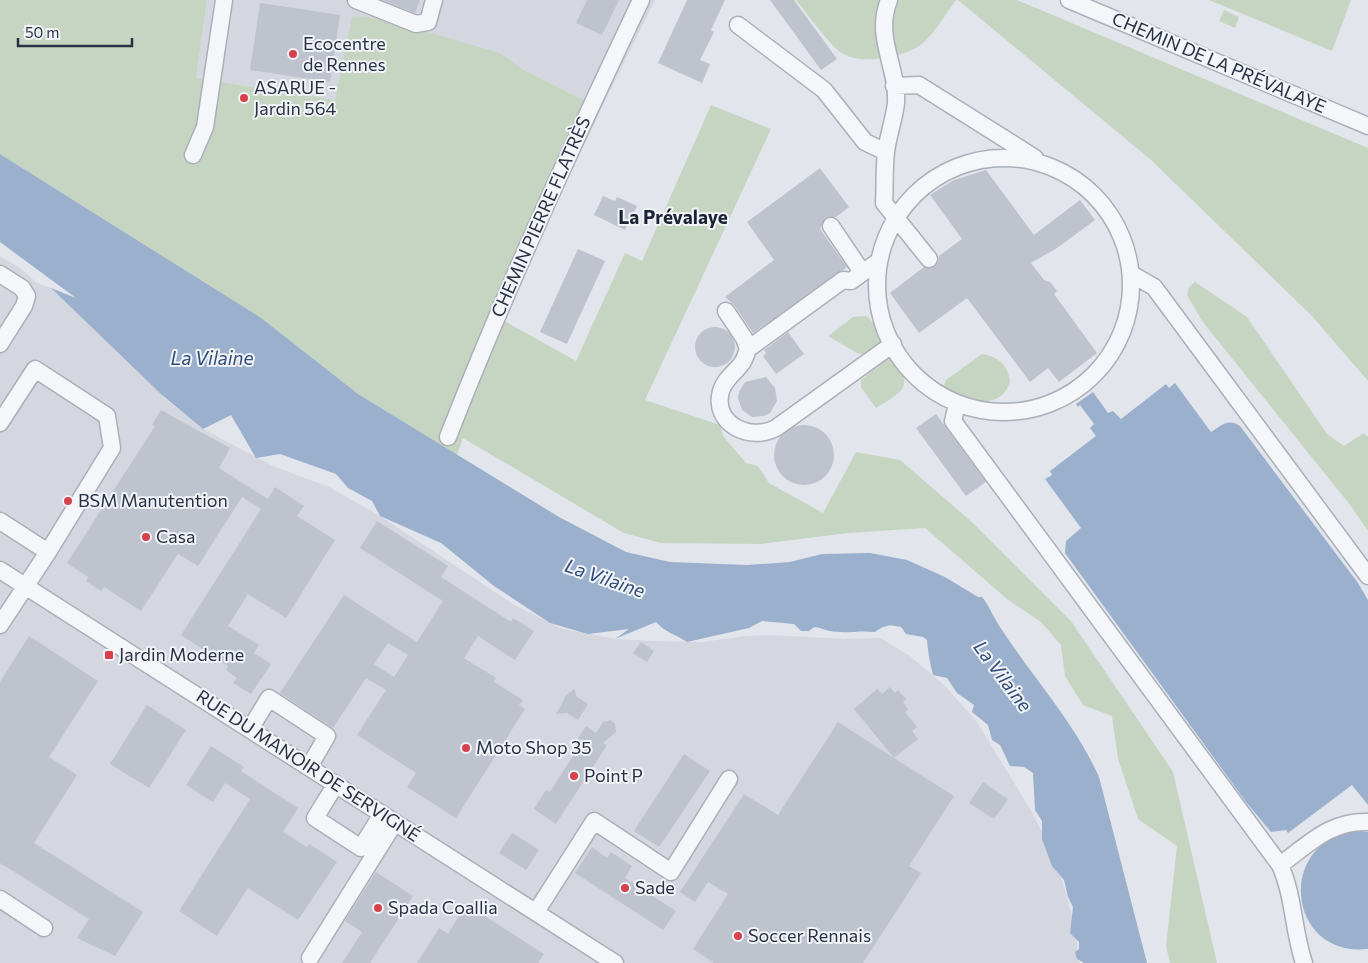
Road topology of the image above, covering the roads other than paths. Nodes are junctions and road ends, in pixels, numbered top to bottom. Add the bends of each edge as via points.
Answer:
1 (224, 0) edge
2 (356, 0) edge
3 (434, 0) edge
4 (641, 0) edge
5 (889, 0) edge
6 (1069, 0) edge
7 (738, 25) dead end
8 (894, 86) junction
9 (1368, 126) edge
10 (886, 152) junction
11 (193, 154) dead end
12 (1041, 162) junction
13 (896, 217) junction
14 (831, 226) dead end
15 (929, 259) dead end
16 (876, 263) junction
17 (862, 272) junction
18 (0, 274) edge
19 (1133, 275) junction
20 (726, 311) dead end
21 (0, 344) edge
22 (893, 344) junction
23 (748, 349) junction
24 (957, 404) junction
25 (0, 423) edge
26 (448, 437) dead end
27 (0, 521) edge
28 (48, 552) junction
29 (0, 570) edge
30 (1368, 576) edge
31 (24, 586) junction
32 (0, 625) edge
33 (250, 729) junction
34 (309, 767) junction
35 (729, 779) dead end
36 (336, 784) junction
37 (389, 818) junction
38 (1368, 822) edge
39 (1280, 865) junction
40 (0, 899) edge
41 (536, 912) junction
42 (44, 928) dead end
43 (310, 958) dead end
44 (615, 963) edge
45 (1304, 963) edge

1 - 11 street via 205,127
2 - 3 street via 416,24 428,22
4 - 26 street, CHEMIN PIERRE FLATRÈS via 493,321
5 - 8 street via 882,31
6 - 9 street, CHEMIN DE LA PRÉVALAYE
7 - 10 street via 824,90 865,142
8 - 10 street via 896,102
8 - 12 street via 919,85
10 - 13 street via 884,203
12 - 13 street via 1019,158 965,163 943,172 918,190
12 - 19 street via 1060,172 1100,204 1121,231
13 - 15 street
13 - 16 street via 888,228
14 - 17 street
16 - 17 street
16 - 22 street via 879,312
17 - 23 street via 851,281 843,280
18 - 21 street via 22,288 27,296
19 - 24 street via 1129,306 1116,345 1084,387 1042,408 1013,412
19 - 30 street via 1154,287
20 - 23 street
22 - 23 street via 776,428 760,434 738,430 723,414 721,403 724,383 742,363
22 - 24 street via 908,367 933,392
24 - 39 street via 954,421
25 - 28 street via 35,369 107,416 112,448
27 - 28 street
28 - 31 street
29 - 31 street, RUE DU MANOIR DE SERVIGNÉ
31 - 32 street
31 - 33 street, RUE DU MANOIR DE SERVIGNÉ
33 - 34 street, RUE DU MANOIR DE SERVIGNÉ
33 - 34 street via 269,698 327,736
34 - 36 street, RUE DU MANOIR DE SERVIGNÉ
35 - 41 street via 671,872 594,821
36 - 37 street, RUE DU MANOIR DE SERVIGNÉ
36 - 37 street via 315,818 361,848
37 - 41 street, RUE DU MANOIR DE SERVIGNÉ
37 - 43 street
38 - 39 street via 1351,821 1327,830
39 - 45 street via 1289,885
40 - 42 street
41 - 44 street, RUE DU MANOIR DE SERVIGNÉ

